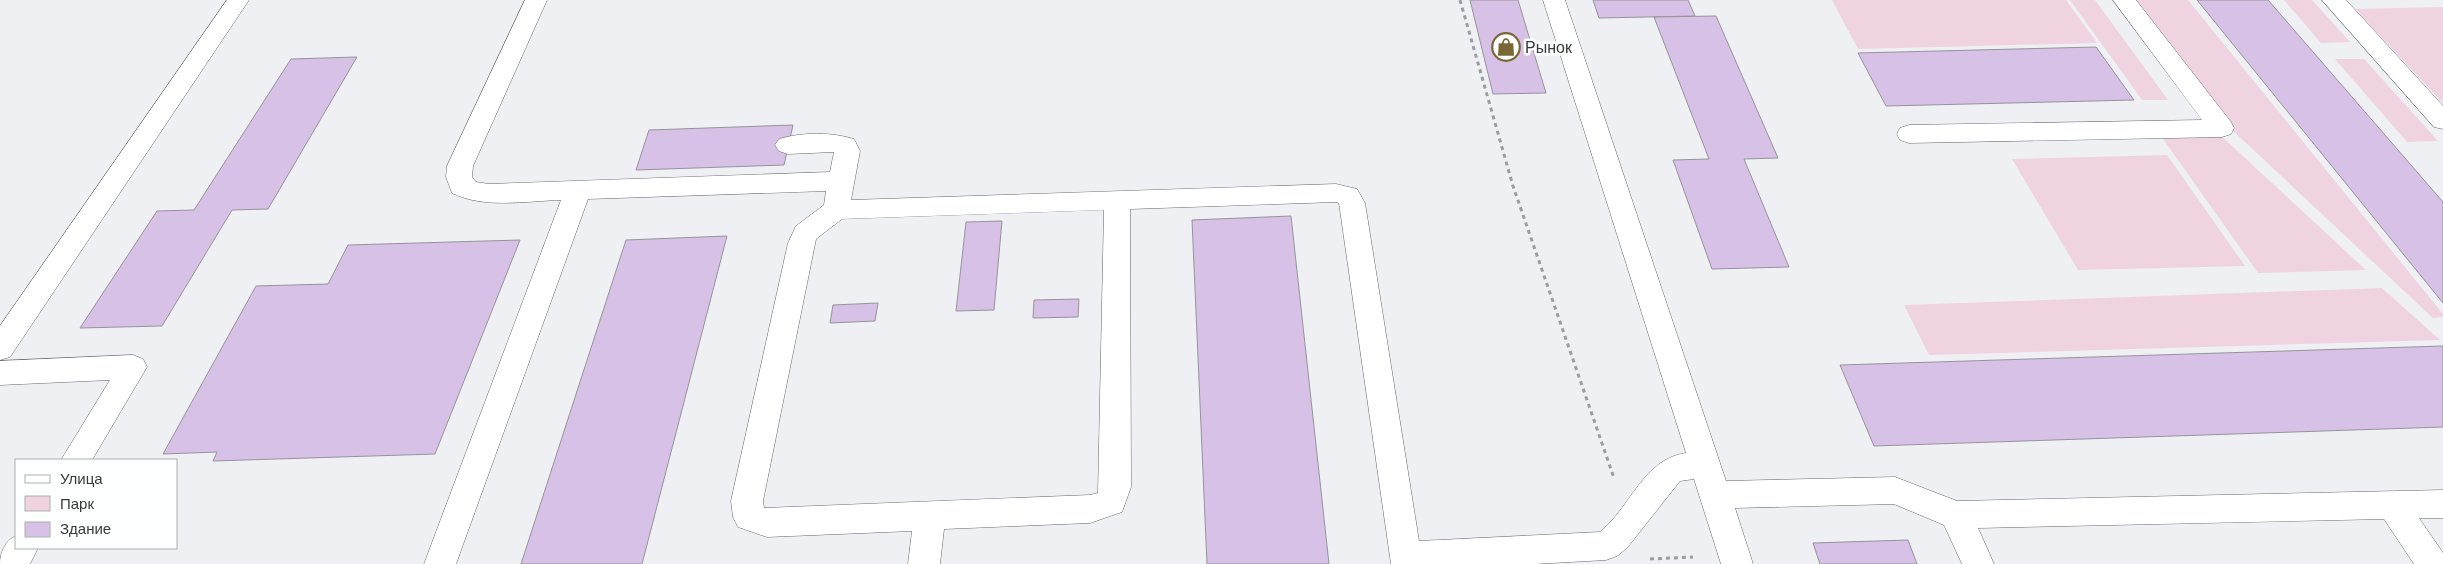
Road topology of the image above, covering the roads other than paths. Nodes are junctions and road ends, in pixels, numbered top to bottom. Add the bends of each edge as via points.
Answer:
1 (238, 0) edge
2 (536, 0) edge
3 (1554, 0) edge
4 (2124, 0) edge
5 (2333, 0) edge
6 (2443, 121) edge
7 (1908, 134) dead end
8 (788, 145) dead end
9 (841, 181) junction
10 (578, 190) junction
11 (1117, 201) junction
12 (836, 210) junction
13 (0, 349) edge
14 (0, 373) edge
15 (77, 459) edge
16 (1704, 464) junction
17 (1714, 495) junction
18 (2443, 504) edge
19 (2392, 505) junction
20 (1956, 515) junction
21 (930, 516) junction
22 (21, 549) edge
23 (1736, 559) edge
24 (1406, 560) edge
25 (12, 564) edge
26 (440, 564) edge
27 (924, 564) edge
28 (1978, 564) edge
29 (2432, 564) edge

1 - 13 lane
2 - 10 lane via 460,166 458,177 461,186 471,191
3 - 16 lane
4 - 7 lane via 2222,128
5 - 6 lane
8 - 9 lane via 845,145 847,150
9 - 10 lane
9 - 12 lane
10 - 26 lane
11 - 12 lane
11 - 21 lane via 1115,487 1111,502 1090,509
11 - 24 lane via 1336,193 1348,196 1352,203
12 - 21 lane via 810,229 801,243 747,501 749,517 767,522
14 - 15 lane via 133,367
16 - 17 lane
16 - 24 lane via 1676,468 1670,472 1606,546
17 - 20 lane via 1895,490
17 - 23 lane
18 - 19 lane
19 - 20 lane
19 - 29 lane
20 - 28 lane
21 - 27 lane
22 - 25 lane

